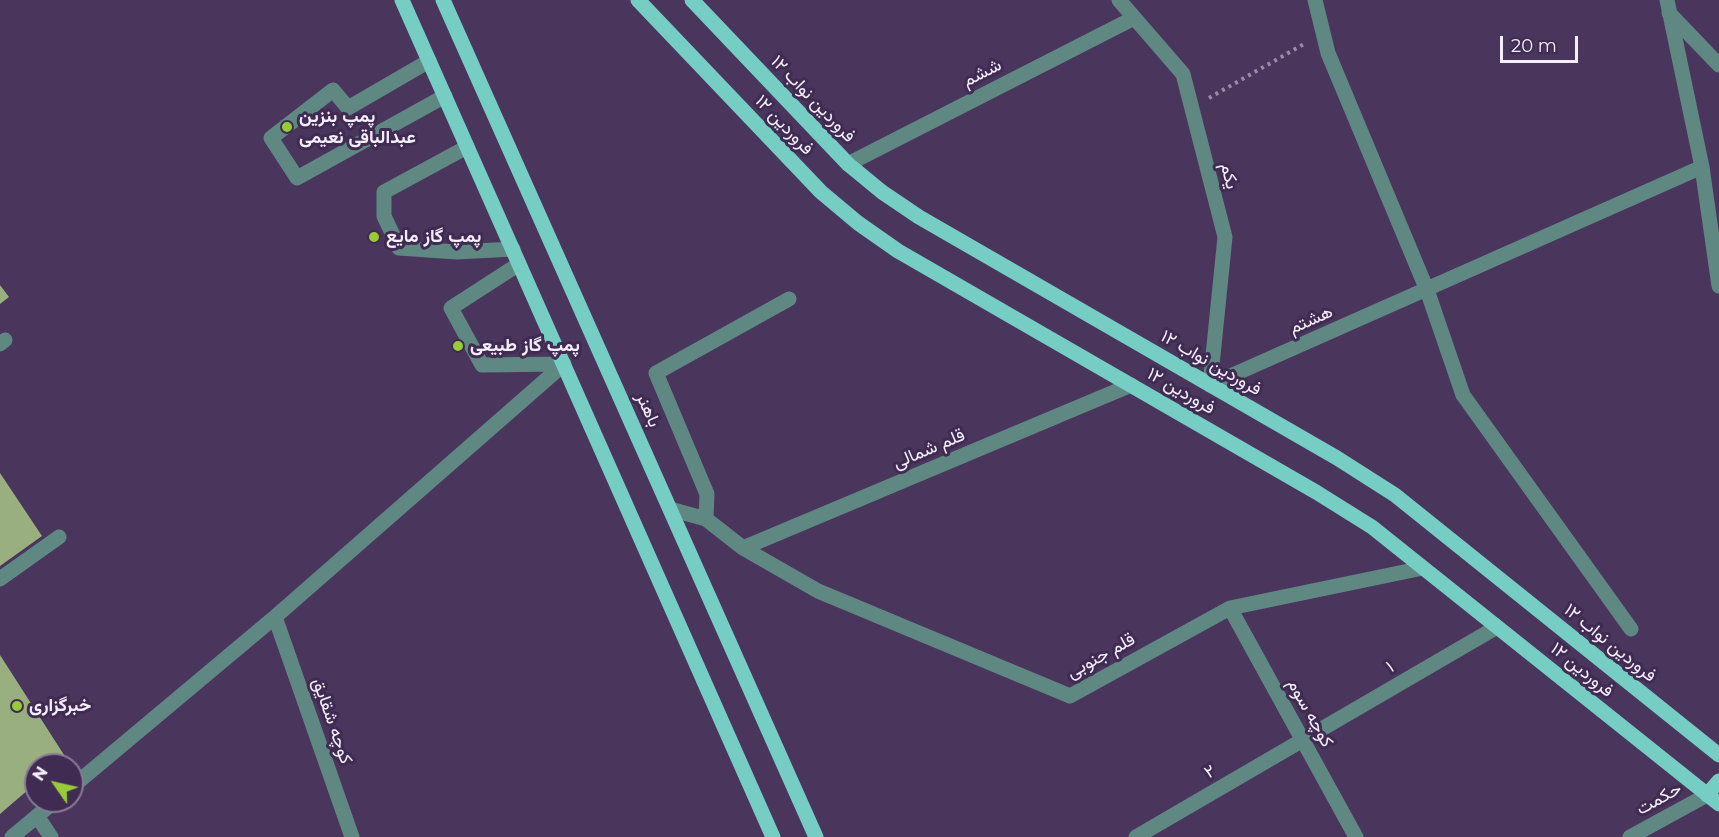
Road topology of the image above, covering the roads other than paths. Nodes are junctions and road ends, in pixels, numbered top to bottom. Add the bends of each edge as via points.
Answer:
1 (402, 0) edge
2 (443, 0) edge
3 (692, 0) edge
4 (1119, 0) edge
5 (1315, 0) edge
6 (1657, 0) edge
7 (645, 2) edge
8 (1668, 7) edge
9 (1134, 18) junction
10 (429, 61) junction
11 (1719, 65) edge
12 (445, 96) junction
13 (467, 147) junction
14 (848, 164) junction
15 (1702, 167) junction
16 (513, 249) junction
17 (519, 264) junction
18 (1719, 286) edge
19 (1427, 290) junction
20 (789, 299) dead end
21 (564, 364) junction
22 (1131, 385) junction
23 (1210, 385) junction
24 (670, 508) junction
25 (706, 519) junction
26 (59, 537) dead end
27 (743, 548) junction
28 (1423, 568) junction
29 (0, 579) edge
30 (1230, 608) junction
31 (275, 617) junction
32 (1497, 627) junction
33 (1631, 629) dead end
34 (1303, 741) junction
35 (1719, 755) edge
36 (84, 777) edge
37 (1719, 781) edge
38 (1713, 800) edge
39 (41, 813) edge
40 (37, 816) junction
41 (12, 837) edge
42 (51, 837) edge
43 (352, 837) edge
44 (773, 837) edge
45 (816, 837) edge
46 (1136, 837) edge
47 (1356, 837) edge
48 (1630, 837) edge

1 - 10 main road
2 - 24 main road, باهنر
3 - 14 main road, ۱۲ فروردین نواب
4 - 9 street, یکم
5 - 19 street via 1328,53
6 - 8 street
7 - 22 main road, ۱۲ فروردین via 821,192 858,223
8 - 11 street
8 - 15 street
9 - 14 street, ششم
9 - 23 street, یکم via 1183,74 1225,237
10 - 12 main road
10 - 12 street via 348,108 333,90 271,138 297,178
12 - 13 main road
13 - 16 main road
13 - 16 street via 384,192 384,216 399,248 457,252
14 - 23 main road, ۱۲ فروردین نواب via 919,217
15 - 18 street
15 - 19 street, هشتم
16 - 17 main road
17 - 21 main road
17 - 21 street via 451,308 482,365
19 - 23 street, هشتم
19 - 33 street via 1463,394
20 - 25 street via 656,373 707,494
21 - 31 street
21 - 44 main road
22 - 27 street, قلم شمالی
22 - 28 main road, ۱۲ فروردین via 1354,515
23 - 35 main road, ۱۲ فروردین نواب via 1395,495
24 - 25 street
24 - 45 main road, باهنر
25 - 27 street
26 - 29 street
27 - 30 street, قلم جنوبی via 818,591 1070,696
28 - 30 street, قلم جنوبی
28 - 32 main road, ۱۲ فروردین
30 - 34 street, کوچه سوم
31 - 36 street
31 - 43 street, کوچه شقایق
32 - 34 street, ۱
32 - 38 main road, ۱۲ فروردین
34 - 46 street, ۲
34 - 47 street, کوچه سوم
37 - 38 main road
38 - 48 street, حکمت
39 - 40 street
40 - 41 street
40 - 42 street

